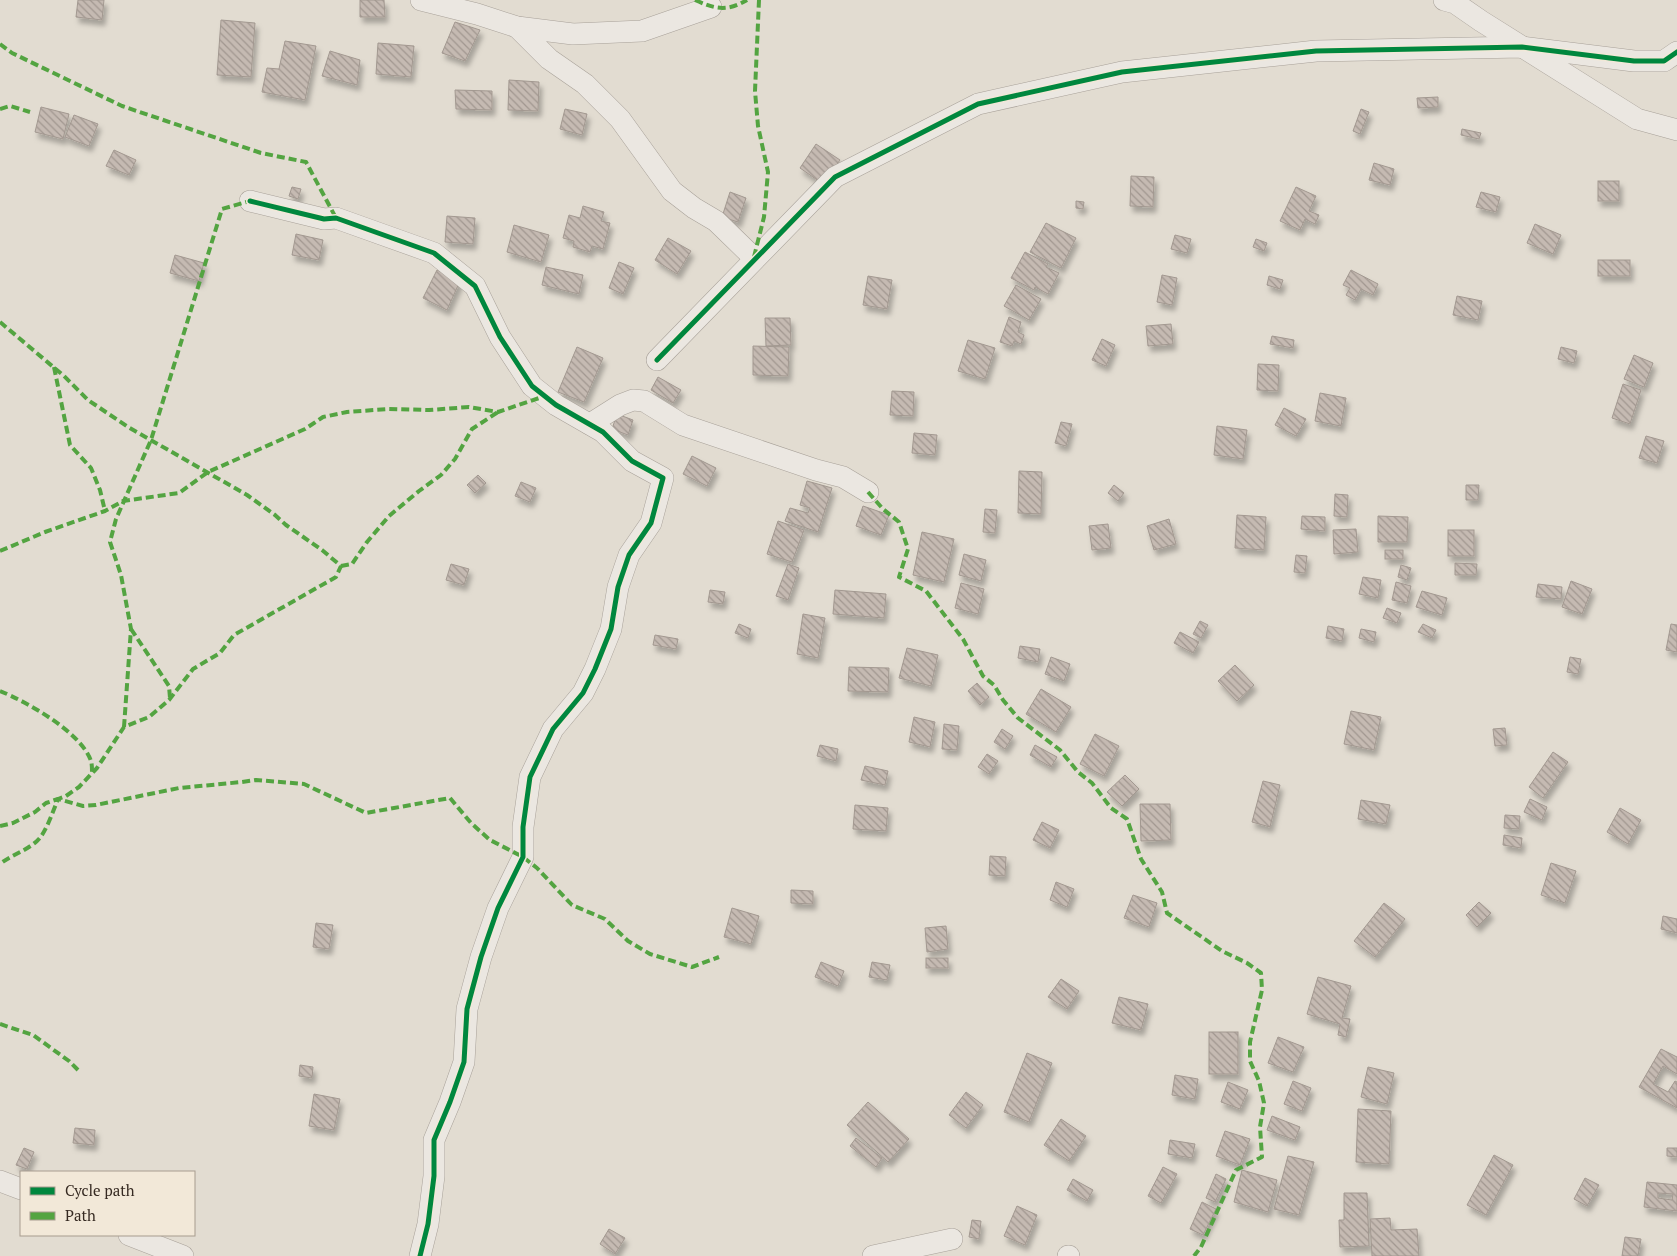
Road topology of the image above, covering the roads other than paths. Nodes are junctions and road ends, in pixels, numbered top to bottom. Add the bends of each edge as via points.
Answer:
1 (421, 0) edge
2 (1444, 0) edge
3 (711, 7) dead end
4 (517, 27) junction
5 (1522, 47) junction
6 (1677, 52) edge
7 (1677, 130) edge
8 (250, 201) dead end
9 (751, 255) dead end
10 (657, 360) dead end
11 (590, 424) junction
12 (868, 492) dead end
13 (0, 1181) edge
14 (20, 1189) edge
15 (132, 1236) edge
16 (952, 1239) dead end
17 (183, 1256) edge
18 (420, 1256) edge
19 (873, 1256) edge

1 - 4 street
2 - 5 street via 1455,3
3 - 4 street via 642,31 573,34
4 - 9 street via 549,59 585,84 620,119 672,191 716,221
5 - 6 street via 1634,61 1664,61
5 - 7 street via 1637,119
5 - 10 street via 1316,51 1122,72 978,104 836,177
8 - 11 street via 324,219 336,218 434,254 475,286 500,338 532,386 556,405
11 - 12 street via 620,404 644,401 683,425 843,477
11 - 18 street via 603,432 632,461 662,478 651,523 626,563 611,629 595,669 583,693 553,730 530,777 523,827 523,857 498,908 481,957 467,1009 464,1062 434,1140 434,1176
13 - 14 street
15 - 17 street
16 - 19 street

